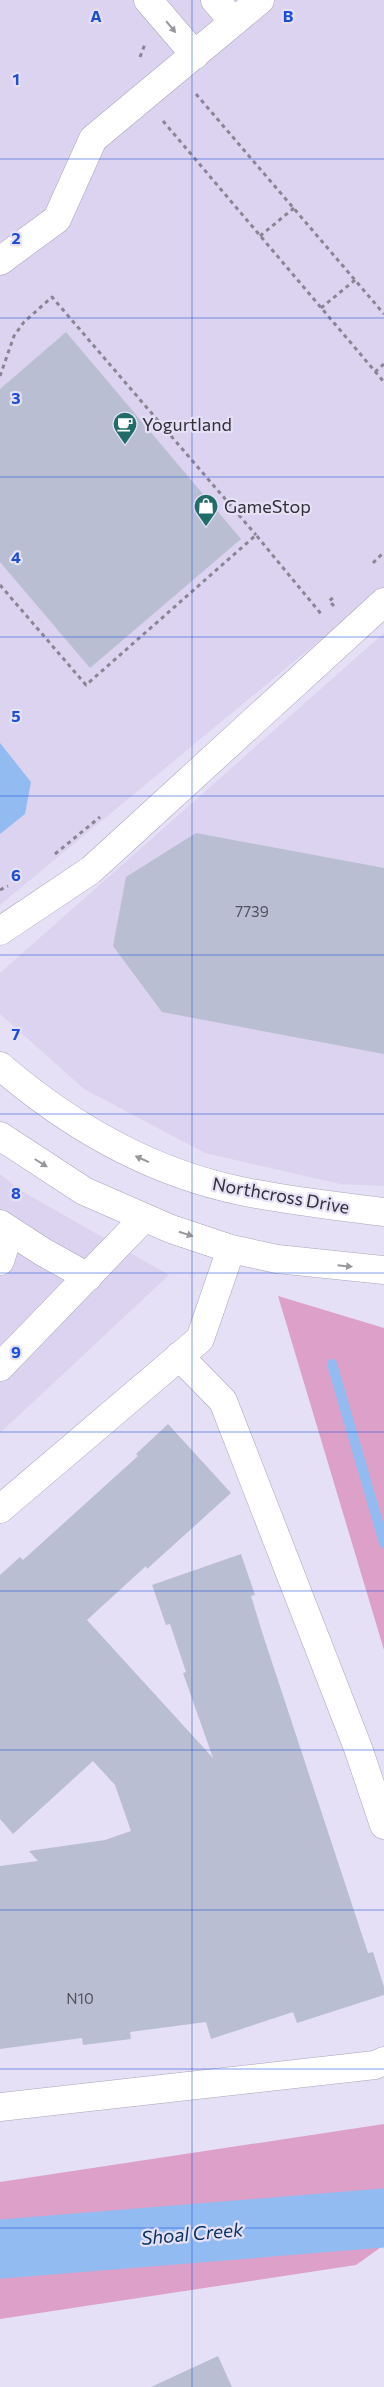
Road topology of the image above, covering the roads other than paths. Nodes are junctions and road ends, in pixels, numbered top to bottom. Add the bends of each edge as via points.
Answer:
1 (148, 0) edge
2 (215, 0) edge
3 (260, 0) edge
4 (234, 22) junction
5 (194, 55) junction
6 (0, 261) edge
7 (384, 602) edge
8 (0, 931) edge
9 (0, 1066) edge
10 (0, 1136) edge
11 (384, 1212) edge
12 (144, 1218) junction
13 (4, 1228) edge
14 (231, 1249) junction
15 (0, 1261) edge
16 (384, 1270) edge
17 (88, 1277) junction
18 (179, 1356) junction
19 (0, 1367) edge
20 (0, 1509) edge
21 (384, 1825) edge
22 (384, 2062) edge
23 (0, 2108) edge

1 -> 5 street
2 - 4 street
3 - 4 street
4 - 5 street
5 - 6 street via 93,139 57,219
7 - 8 street via 91,870
11 -> 9 street, Northcross Drive via 240,1191 188,1177 145,1160 68,1119
10 -> 12 street via 84,1191
12 -> 14 street
12 - 17 street
13 - 15 street
13 - 17 street
14 -> 16 street via 277,1259
14 - 18 street via 200,1339
17 - 19 street
18 - 20 street
18 - 21 street via 223,1401 358,1748
22 - 23 street

